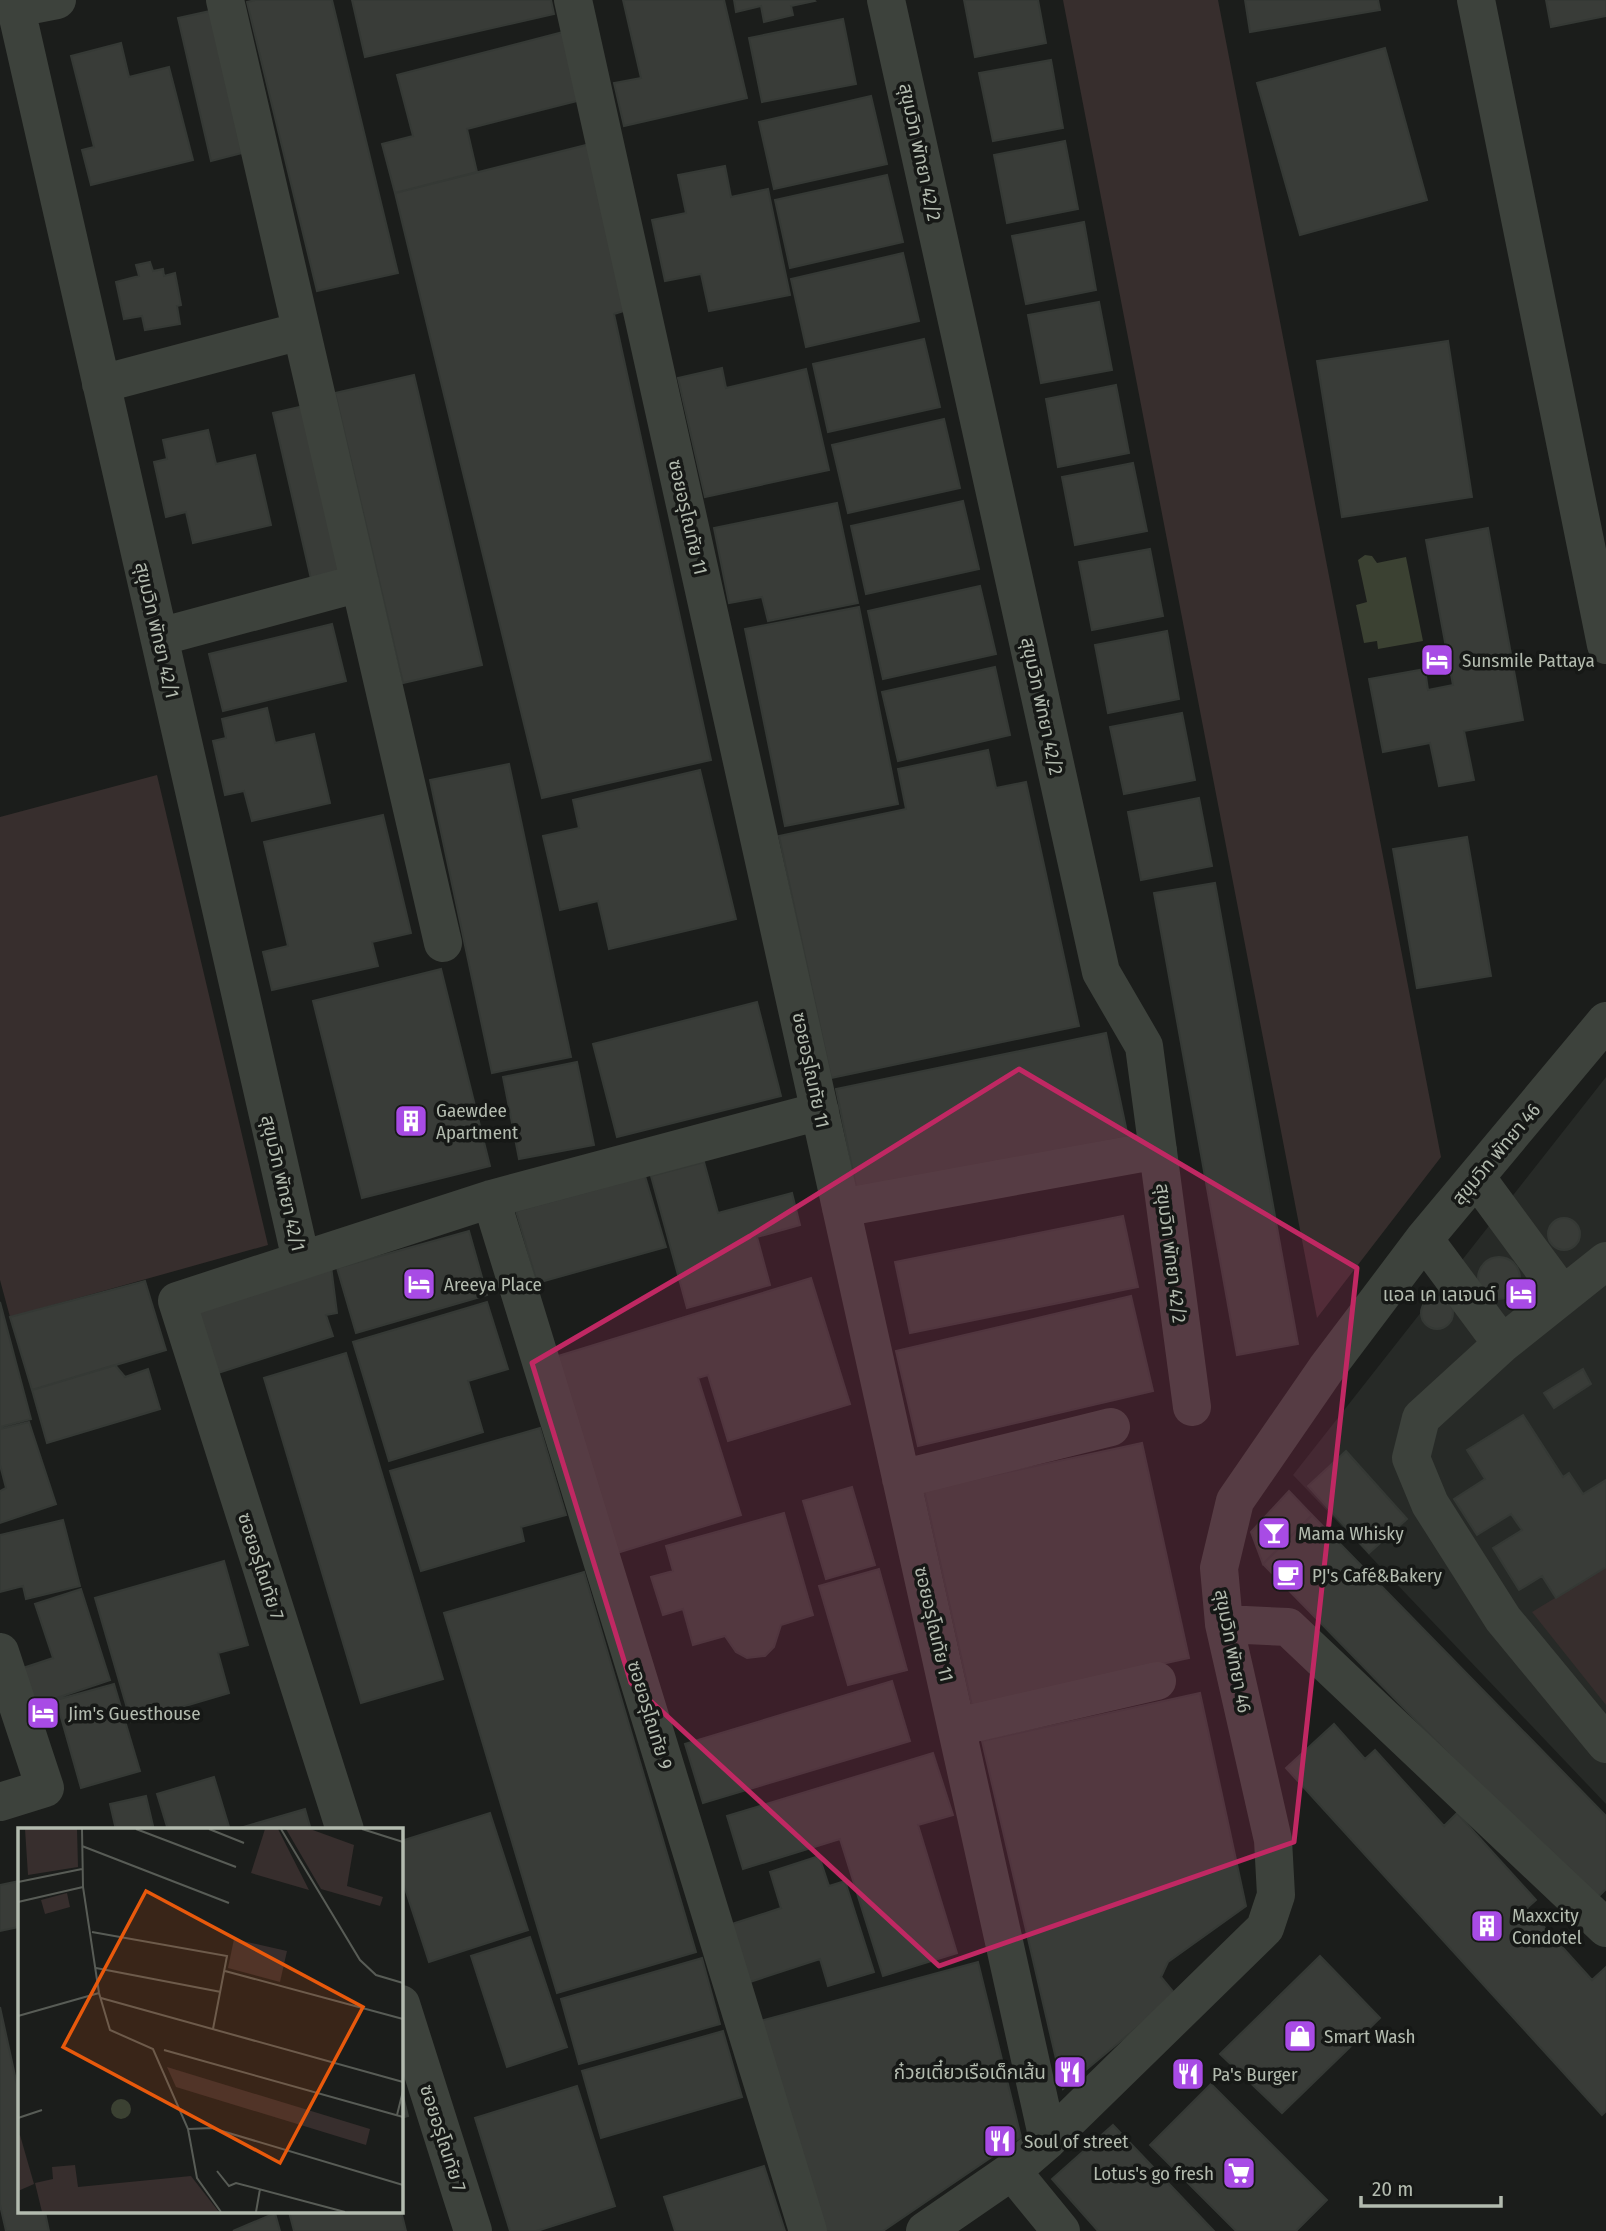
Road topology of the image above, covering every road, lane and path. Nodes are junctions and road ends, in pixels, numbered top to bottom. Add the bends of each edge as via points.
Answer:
1 (57, 0) edge
2 (225, 0) edge
3 (573, 0) edge
4 (886, 0) edge
5 (1476, 0) edge
6 (15, 4) edge
7 (301, 331) junction
8 (101, 384) junction
9 (360, 583) junction
10 (159, 637) junction
11 (1606, 645) edge
12 (443, 943) dead end
13 (1606, 1021) edge
14 (820, 1111) junction
15 (1158, 1150) junction
16 (1476, 1177) junction
17 (491, 1199) junction
18 (841, 1208) junction
19 (1424, 1239) junction
20 (301, 1260) junction
21 (1606, 1261) edge
22 (1562, 1294) junction
23 (1502, 1344) junction
24 (1192, 1407) dead end
25 (1111, 1427) dead end
26 (901, 1479) junction
27 (1224, 1624) junction
28 (0, 1652) edge
29 (1157, 1681) dead end
30 (957, 1727) junction
31 (1606, 1744) edge
32 (0, 1802) edge
33 (344, 1828) edge
34 (1606, 1928) edge
35 (402, 2007) edge
36 (1048, 2140) junction
37 (1012, 2171) junction
38 (473, 2231) edge
39 (808, 2231) edge
40 (925, 2231) edge
41 (1061, 2231) edge

1 - 6 street
2 - 7 street
3 - 14 street, ซอยอรุโณทัย 11
4 - 15 street, สุขุมวิท พัทยา 42/2 via 1101,972 1144,1046
5 - 11 street
6 - 8 street, สุขุมวิท พัทยา 42/1
7 - 8 street
7 - 9 street
8 - 10 street, สุขุมวิท พัทยา 42/1
9 - 10 street
9 - 12 street
10 - 20 street, สุขุมวิท พัทยา 42/1
13 - 16 street, สุขุมวิท พัทยา 46
14 - 17 street
14 - 18 street, ซอยอรุโณทัย 11
15 - 18 street
15 - 24 street, สุขุมวิท พัทยา 42/2
16 - 19 street, สุขุมวิท พัทยา 46
16 - 22 street
17 - 20 street
17 - 39 street, ซอยอรุโณทัย 9
18 - 26 street, ซอยอรุโณทัย 11
19 - 23 street
19 - 27 street, สุขุมวิท พัทยา 46 via 1235,1501 1219,1568
20 - 33 street, ซอยอรุโณทัย 7 via 177,1301
21 - 22 street
22 - 23 street
23 - 31 street via 1421,1418 1411,1458 1430,1504 1503,1619
25 - 26 street
26 - 30 street, ซอยอรุโณทัย 11
27 - 34 street via 1288,1627
27 - 36 street, สุขุมวิท พัทยา 46 via 1273,1840 1276,1895 1265,1928
28 - 32 street via 45,1788
29 - 30 street
30 - 36 street, ซอยอรุโณทัย 11
35 - 38 street, ซอยอรุโณทัย 7
36 - 37 street, สุขุมวิท พัทยา 46
37 - 40 street, สุขุมวิท พัทยา 46
37 - 41 street

